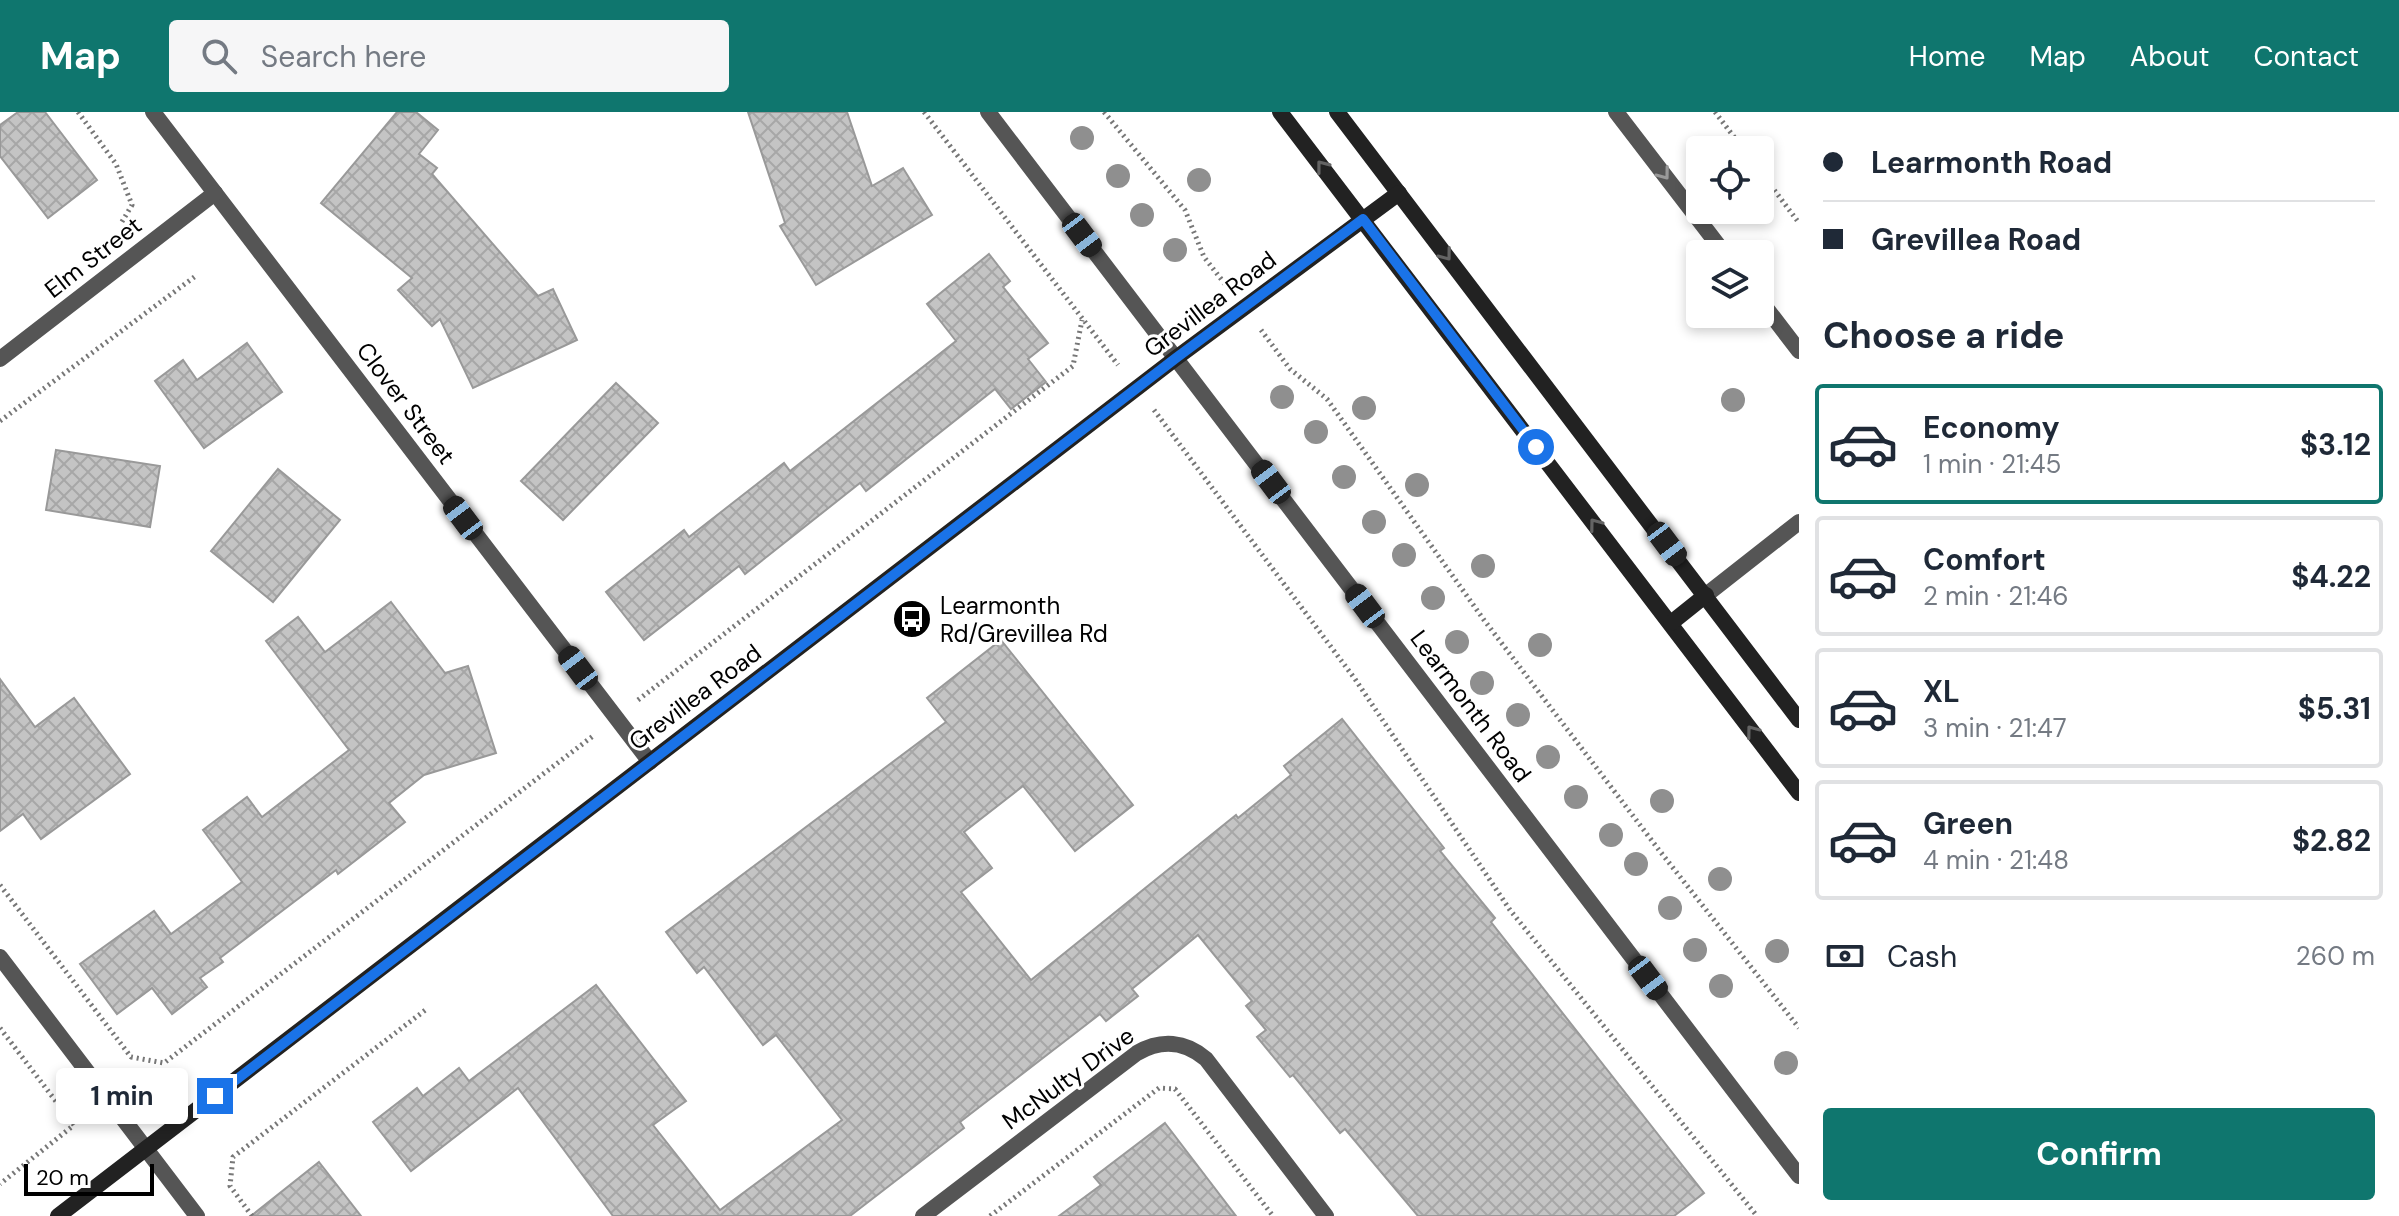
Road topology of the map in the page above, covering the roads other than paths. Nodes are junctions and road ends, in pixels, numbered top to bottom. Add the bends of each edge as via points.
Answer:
1 (153, 112) edge
2 (988, 112) edge
3 (1280, 112) edge
4 (1337, 112) edge
5 (1616, 112) edge
6 (215, 193) junction
7 (1399, 193) junction
8 (1363, 219) junction
9 (1714, 240) edge
10 (1774, 318) edge
11 (1799, 351) edge
12 (1176, 358) junction
13 (0, 359) edge
14 (1799, 522) edge
15 (1706, 595) junction
16 (1671, 623) junction
17 (1799, 720) edge
18 (650, 762) junction
19 (1799, 793) edge
20 (0, 957) edge
21 (146, 1149) junction
22 (1799, 1176) edge
23 (58, 1216) edge
24 (197, 1216) edge
25 (923, 1216) edge
26 (1326, 1216) edge

1 - 6 street, Clover Street
2 - 12 street, Learmonth Road
8 -> 3 main road
4 - 7 main road
5 -> 9 street
6 - 13 street, Elm Street
6 - 18 street, Clover Street
7 - 8 main road, Grevillea Road
7 -> 15 main road
8 - 12 main road, Grevillea Road
16 -> 8 main road
10 - 11 street
12 - 18 main road, Grevillea Road
12 - 22 street, Learmonth Road
14 - 15 street
15 - 16 main road
15 - 17 main road
19 -> 16 main road
18 - 21 main road, Grevillea Road
20 - 21 street
21 - 23 main road, Grevillea Road
21 - 24 street
25 - 26 street, McNulty Drive via 1137,1053 1162,1043 1183,1045 1206,1059

